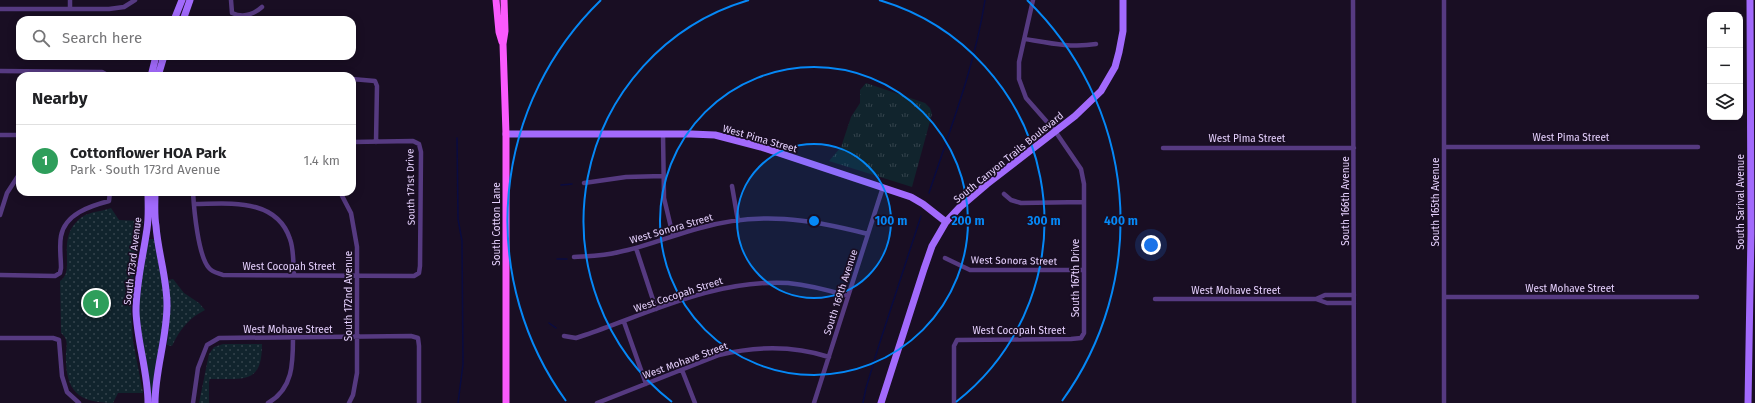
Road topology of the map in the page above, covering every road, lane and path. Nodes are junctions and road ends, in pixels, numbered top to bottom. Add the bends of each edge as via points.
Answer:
1 (70, 0) edge
2 (134, 0) edge
3 (182, 0) edge
4 (190, 0) edge
5 (231, 0) edge
6 (496, 0) edge
7 (504, 0) edge
8 (1033, 0) edge
9 (1123, 0) edge
10 (1353, 0) edge
11 (1444, 0) edge
12 (1750, 0) edge
13 (262, 7) dead end
14 (0, 9) edge
15 (70, 9) junction
16 (176, 16) edge
17 (184, 16) edge
18 (1025, 39) junction
19 (503, 44) junction
20 (1096, 44) dead end
21 (155, 60) edge
22 (163, 60) edge
23 (0, 72) edge
24 (16, 72) edge
25 (16, 72) edge
26 (102, 72) edge
27 (151, 72) edge
28 (159, 72) edge
29 (356, 79) edge
30 (1055, 131) junction
31 (506, 134) junction
32 (663, 134) junction
33 (0, 135) edge
34 (16, 135) edge
35 (356, 142) edge
36 (376, 142) junction
37 (1444, 147) junction
38 (1698, 147) dead end
39 (1163, 148) dead end
40 (1354, 148) junction
41 (663, 176) junction
42 (16, 180) edge
43 (584, 183) dead end
44 (732, 186) dead end
45 (883, 187) junction
46 (1004, 194) dead end
47 (0, 195) edge
48 (110, 196) edge
49 (148, 196) edge
50 (155, 196) edge
51 (193, 196) edge
52 (342, 196) edge
53 (5, 198) junction
54 (1084, 202) junction
55 (194, 204) junction
56 (0, 215) edge
57 (738, 221) junction
58 (946, 222) junction
59 (1753, 233) edge
60 (868, 234) junction
61 (673, 236) junction
62 (1753, 243) edge
63 (636, 248) junction
64 (574, 257) dead end
65 (945, 258) dead end
66 (1084, 270) junction
67 (419, 273) joint
68 (356, 274) junction
69 (0, 275) edge
70 (294, 275) junction
71 (1335, 295) junction
72 (1354, 295) junction
73 (848, 296) junction
74 (1444, 297) junction
75 (1697, 297) dead end
76 (1155, 299) dead end
77 (1316, 299) junction
78 (1335, 303) junction
79 (1354, 303) junction
80 (656, 309) junction
81 (624, 322) junction
82 (564, 336) dead end
83 (0, 338) edge
84 (293, 338) junction
85 (357, 338) junction
86 (1081, 338) joint
87 (828, 357) junction
88 (682, 370) junction
89 (646, 384) junction
90 (79, 403) edge
91 (148, 403) edge
92 (155, 403) edge
93 (193, 403) edge
94 (268, 403) edge
95 (349, 403) edge
96 (419, 403) edge
97 (506, 403) edge
98 (598, 403) edge
99 (695, 403) edge
100 (814, 403) edge
101 (881, 403) edge
102 (954, 403) edge
103 (1354, 403) edge
104 (1444, 403) edge
105 (1748, 403) edge

1 - 15 street
2 - 15 street via 124,7 109,10
3 - 16 street
4 - 17 street
5 - 13 street via 232,13 239,16 255,13
6 - 19 main road, South Cotton Lane via 499,32
7 - 19 main road, South Cotton Lane
8 - 18 street, South 167th Drive
9 - 30 street, South Canyon Trails Boulevard via 1121,42 1115,67 1108,81 1094,100
10 - 40 street, South 166th Avenue
11 - 37 street, South 165th Avenue
12 - 59 street, South Sarival Avenue
14 - 15 street
18 - 20 street via 1063,46
18 - 30 street, South 167th Drive via 1019,62 1020,79 1026,98
19 - 31 main road, South Cotton Lane
21 - 27 street
22 - 28 street
23 - 25 street
24 - 26 street
29 - 36 street via 369,79 377,86
30 - 54 street, South 167th Drive via 1081,169
30 - 58 street, South Canyon Trails Boulevard via 987,184
31 - 32 street, West Pima Street
31 - 97 main road, South Cotton Lane
32 - 41 street
32 - 45 street, West Pima Street via 725,137
33 - 34 street
35 - 36 street, South 171st Drive
36 - 67 street, South 171st Drive via 413,141 419,144
37 - 38 street, West Pima Street
37 - 74 street, South 165th Avenue
39 - 40 street, West Pima Street
40 - 72 street, South 166th Avenue
41 - 43 street via 626,177
41 - 61 street via 665,204
42 - 53 street
44 - 57 street
45 - 58 street, West Pima Street via 919,201
45 - 60 street, South 169th Avenue
46 - 54 street via 1011,200 1021,203
47 - 53 street
48 - 69 street via 109,201 86,208 69,220 61,235 60,273 55,276
49 - 91 street, South 173rd Avenue via 147,227 136,303 138,337 147,383
50 - 92 street, South 173rd Avenue via 156,226 167,306
51 - 55 street
52 - 68 street, South 172nd Avenue via 351,213 356,247
53 - 56 street
54 - 66 street, South 167th Drive
55 - 70 street via 246,204 274,215 290,238
55 - 70 street, West Cocopah Street via 203,258 209,269 223,275
57 - 60 street, West Sonora Street via 780,218 811,221
57 - 61 street, West Sonora Street via 701,227
58 - 101 street, South Canyon Trails Boulevard via 932,246
59 - 62 street, South Sarival Avenue
60 - 73 street, South 169th Avenue
61 - 63 street, West Sonora Street
62 - 105 street, South Sarival Avenue
63 - 64 street, West Sonora Street
63 - 80 street
65 - 66 street, West Sonora Street via 970,270
66 - 86 street, South 167th Drive via 1084,333
67 - 68 street, West Cocopah Street via 414,276
68 - 70 street, West Cocopah Street
68 - 85 street, South 172nd Avenue
71 - 72 street, West Mohave Street
71 - 77 street, West Mohave Street via 1325,295
71 - 78 street
72 - 79 street, South 166th Avenue
73 - 80 street, West Cocopah Street via 795,284 748,284 699,294
73 - 87 street, South 169th Avenue
74 - 75 street, West Mohave Street
74 - 104 street, South 165th Avenue
76 - 77 street, West Mohave Street
77 - 78 street, West Mohave Street
78 - 79 street, West Mohave Street
79 - 103 street, South 166th Avenue
80 - 81 street, West Cocopah Street
81 - 82 street, West Cocopah Street via 576,338
81 - 89 street
83 - 90 street via 60,340 62,376 67,392
84 - 85 street, West Mohave Street
84 - 93 street, West Mohave Street via 219,338 207,346 198,368
84 - 94 street via 291,374 282,392
85 - 95 street, South 172nd Avenue via 356,373 353,395
85 - 96 street, West Mohave Street via 418,338
86 - 102 street, West Cocopah Street via 957,340 954,346
87 - 88 street, West Mohave Street via 783,347 757,348 719,355
87 - 100 street, South 169th Avenue
88 - 89 street, West Mohave Street
88 - 99 street
89 - 98 street, West Mohave Street

